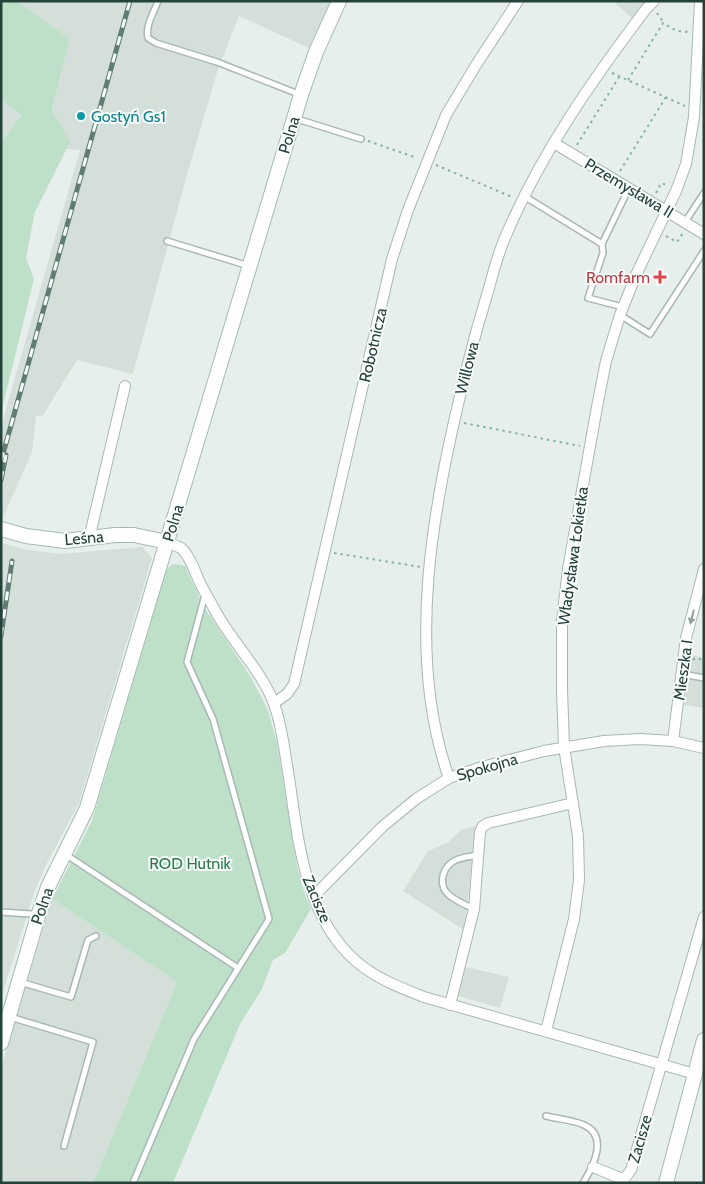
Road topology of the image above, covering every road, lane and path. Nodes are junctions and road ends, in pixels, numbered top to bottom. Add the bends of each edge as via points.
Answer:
1 (158, 1) edge
2 (339, 1) edge
3 (518, 1) edge
4 (700, 1) edge
5 (655, 5) edge
6 (664, 23) junction
7 (693, 32) dead end
8 (605, 71) dead end
9 (620, 77) junction
10 (628, 80) junction
11 (301, 95) junction
12 (666, 97) junction
13 (689, 108) dead end
14 (294, 118) junction
15 (361, 139) joint
16 (554, 143) junction
17 (575, 147) dead end
18 (426, 161) junction
19 (614, 171) dead end
20 (629, 188) junction
21 (704, 193) edge
22 (653, 195) dead end
23 (659, 197) dead end
24 (523, 198) junction
25 (667, 211) junction
26 (685, 222) junction
27 (704, 234) edge
28 (167, 241) dead end
29 (602, 244) junction
30 (704, 251) edge
31 (250, 266) junction
32 (622, 311) junction
33 (125, 386) dead end
34 (454, 422) junction
35 (589, 448) junction
36 (1, 529) edge
37 (89, 539) junction
38 (167, 542) junction
39 (325, 551) junction
40 (431, 569) junction
41 (704, 570) edge
42 (205, 592) junction
43 (682, 674) junction
44 (704, 678) edge
45 (274, 703) junction
46 (673, 742) junction
47 (564, 747) junction
48 (704, 748) edge
49 (449, 778) junction
50 (573, 803) junction
51 (65, 854) junction
52 (478, 855) junction
53 (314, 896) junction
54 (474, 909) junction
55 (1, 912) edge
56 (38, 916) junction
57 (704, 917) edge
58 (96, 936) dead end
59 (238, 968) junction
60 (20, 982) junction
61 (450, 1004) junction
62 (9, 1016) junction
63 (546, 1031) junction
64 (704, 1040) edge
65 (1, 1043) edge
66 (661, 1064) junction
67 (695, 1074) junction
68 (546, 1116) dead end
69 (64, 1146) dead end
70 (593, 1167) junction
71 (133, 1183) edge
72 (583, 1183) edge
73 (666, 1183) edge

1 - 11 lane via 149,24 148,38
2 - 11 street, Polna
3 - 18 street, Robotnicza via 446,115
4 - 25 street, Władysława Łokietka via 690,142 686,164
5 - 6 path
5 - 16 street, Willowa via 646,9 601,68
6 - 7 path via 677,31
6 - 10 path
8 - 9 path
9 - 10 path
9 - 17 path
10 - 12 path
11 - 14 street, Polna
12 - 13 path
12 - 19 path via 618,174
14 - 15 lane
14 - 31 street, Polna
15 - 18 path
16 - 20 street, Przemysława II
16 - 24 street, Willowa
18 - 24 path
18 - 39 street, Robotnicza via 392,260
20 - 25 street, Przemysława II
20 - 29 lane
21 - 26 lane
22 - 23 path
24 - 29 lane
24 - 34 street, Willowa via 497,260
25 - 26 street, Przemysława II
25 - 32 street, Władysława Łokietka
26 - 27 street, Przemysława II
28 - 31 lane
29 - 32 lane via 603,253 588,298
30 - 32 lane via 650,334
31 - 38 street, Polna
32 - 35 street, Władysława Łokietka via 606,360
33 - 37 street
34 - 35 path
34 - 40 street, Willowa via 434,533
35 - 47 street, Władysława Łokietka via 562,620
36 - 37 street, Leśna via 44,539
37 - 38 street, Leśna via 134,535
38 - 42 street, Zacisze via 180,548 190,561
38 - 51 street, Polna via 87,808
39 - 40 path
39 - 45 street, Robotnicza via 294,684
40 - 49 street, Willowa via 426,647 429,688 434,726
41 -> 43 street, Mieszka I via 686,638
42 - 45 street, Zacisze
42 - 59 lane via 187,662 214,719 269,919
43 - 44 lane
43 - 46 street, Mieszka I
45 - 53 street, Zacisze via 304,868
46 - 47 street, Spokojna via 640,739
46 - 48 street, Spokojna
47 - 49 street, Spokojna
47 - 50 street, Władysława Łokietka
49 - 53 street, Spokojna via 416,798 382,826
50 - 52 street via 488,823 480,832
50 - 63 street, Władysława Łokietka via 580,861 578,900
51 - 56 street, Polna
51 - 59 lane
52 - 54 street
52 - 54 lane via 460,858 450,864 443,873 442,881 448,895
53 - 61 street, Zacisze via 340,944 357,962 397,987
54 - 61 street
55 - 56 lane
56 - 60 street, Polna
57 - 66 street
58 - 60 lane via 88,940 71,997
59 - 71 lane via 194,1039
60 - 62 street, Polna
61 - 63 street, Zacisze
62 - 65 street, Polna
62 - 69 lane via 93,1042
63 - 66 street, Zacisze
64 - 67 street
66 - 67 street, Zacisze
66 - 70 street, Zacisze via 631,1170 625,1178 620,1178
67 - 73 street
68 - 70 lane via 590,1128 596,1135 597,1148
70 - 72 lane

